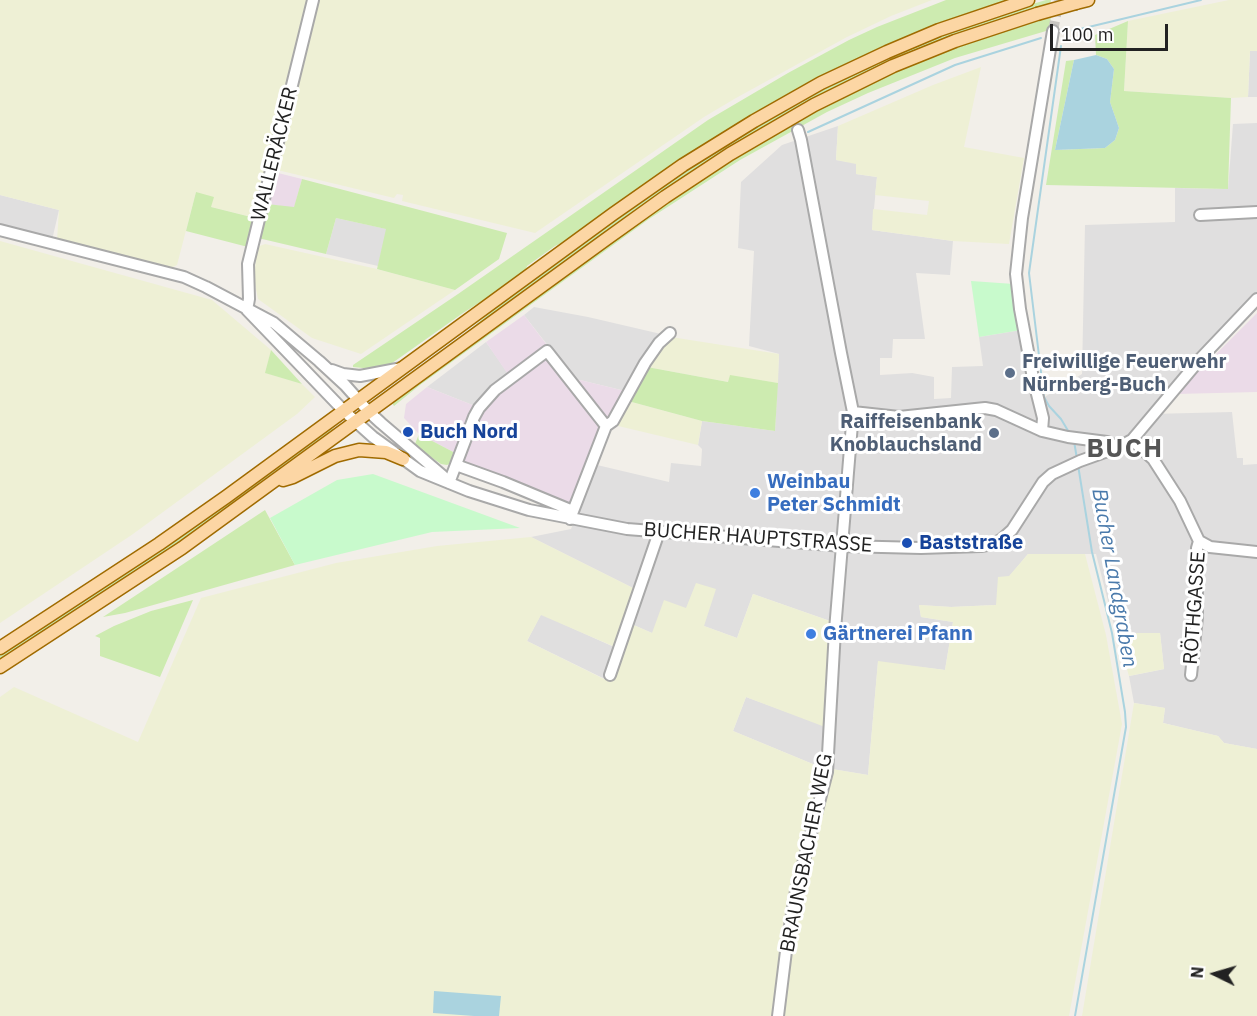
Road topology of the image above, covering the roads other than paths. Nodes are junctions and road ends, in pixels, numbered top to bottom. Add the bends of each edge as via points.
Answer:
1 (313, 0) edge
2 (1028, 0) edge
3 (1082, 2) edge
4 (1053, 31) tunnel mouth
5 (798, 130) dead end
6 (1257, 212) edge
7 (1200, 215) dead end
8 (0, 230) edge
9 (1257, 299) edge
10 (247, 310) junction
11 (670, 333) dead end
12 (326, 368) junction
13 (402, 368) junction
14 (358, 400) junction
15 (344, 411) junction
16 (369, 412) junction
17 (853, 412) junction
18 (356, 421) junction
19 (606, 426) junction
20 (1042, 431) junction
21 (1132, 440) junction
22 (1119, 447) junction
23 (403, 459) junction
24 (456, 465) junction
25 (449, 483) junction
26 (268, 486) junction
27 (571, 515) junction
28 (659, 532) junction
29 (1199, 542) junction
30 (843, 546) junction
31 (1257, 552) edge
32 (0, 648) edge
33 (0, 668) edge
34 (610, 675) dead end
35 (1191, 675) dead end
36 (778, 1016) edge

1 - 10 street, WALLERÄCKER via 248,264
2 - 13 main road via 887,52 773,109 654,185
3 - 16 main road, bridge via 1037,14 893,66 761,135 652,206
4 - 20 street via 1016,274 1043,418
5 - 17 street
6 - 7 street
8 - 10 street via 184,277
9 - 21 street, BUCHER HAUPTSTRASSE
10 - 12 street, BUCHER HAUPTSTRASSE via 281,328
10 - 15 street, BUCHER HAUPTSTRASSE
11 - 19 street via 645,363 613,421
12 - 13 street via 360,376
12 - 14 street, BUCHER HAUPTSTRASSE
13 - 14 main road
14 - 15 main road
14 - 16 street, BUCHER HAUPTSTRASSE
15 - 18 street, BUCHER HAUPTSTRASSE
15 - 32 main road via 159,544
16 - 18 main road
16 - 25 street, BUCHER HAUPTSTRASSE
17 - 20 street via 899,417 985,408
17 - 30 street
18 - 23 street, BUCHER HAUPTSTRASSE
18 - 26 main road
19 - 24 street via 547,351 495,390 479,408
19 - 27 street
20 - 22 street
21 - 22 street, BUCHER HAUPTSTRASSE
21 - 29 street via 1153,459 1180,501
22 - 30 street, BUCHER HAUPTSTRASSE via 1052,474 1012,530 993,544 921,548
23 - 25 street, BUCHER HAUPTSTRASSE
23 - 26 main road via 386,452 359,450 335,456
24 - 25 street
24 - 27 street, BUCHER HAUPTSTRASSE via 503,482
25 - 27 street, BUCHER HAUPTSTRASSE via 529,510
26 - 33 main road via 174,554
27 - 28 street, BUCHER HAUPTSTRASSE via 627,529
28 - 30 street, BUCHER HAUPTSTRASSE
28 - 34 street
29 - 31 street via 1210,547
29 - 35 street, RÖTHGASSE
30 - 36 street, BRAUNSBACHER WEG via 827,772 796,891

